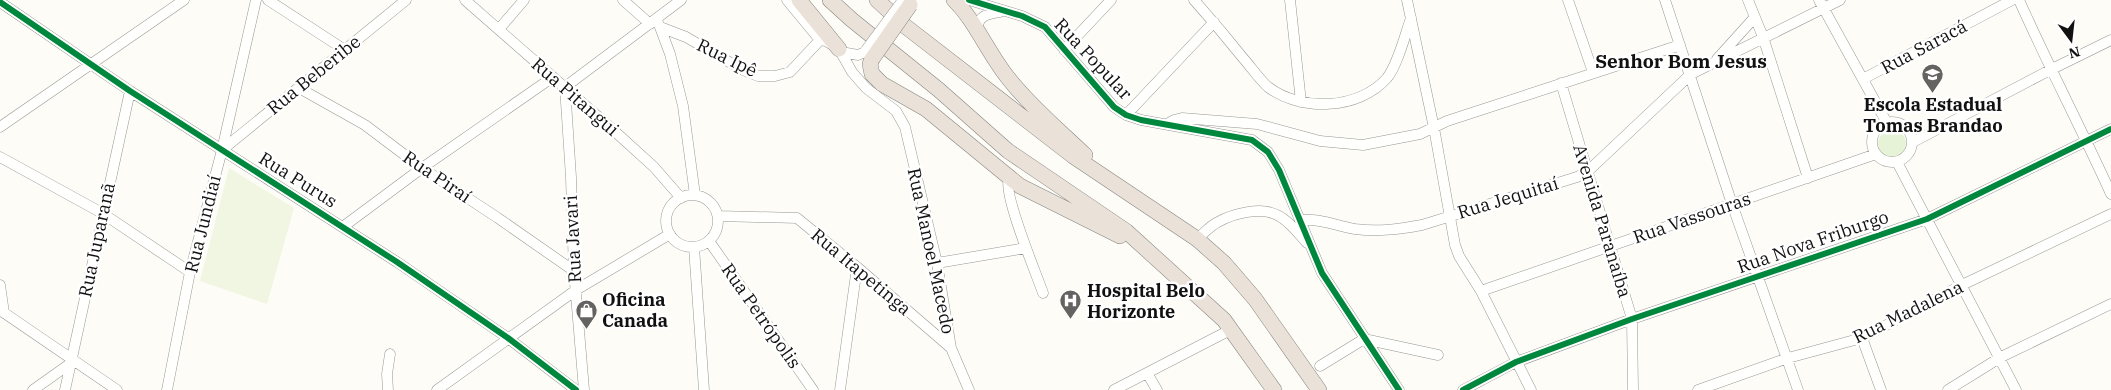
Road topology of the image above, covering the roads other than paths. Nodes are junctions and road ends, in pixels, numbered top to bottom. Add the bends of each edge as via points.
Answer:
1 (184, 0) edge
2 (256, 0) edge
3 (268, 0) edge
4 (406, 0) edge
5 (465, 0) edge
6 (524, 0) edge
7 (623, 0) edge
8 (681, 0) edge
9 (787, 0) edge
10 (799, 0) edge
11 (830, 0) edge
12 (876, 0) edge
13 (954, 0) edge
14 (969, 0) edge
15 (1110, 0) edge
16 (1194, 0) edge
17 (1290, 0) edge
18 (1407, 0) edge
19 (1568, 0) edge
20 (1665, 0) edge
21 (1748, 0) edge
22 (1840, 0) edge
23 (2012, 0) edge
24 (2018, 0) edge
25 (1, 1) edge
26 (908, 1) edge
27 (1821, 4) edge
28 (1005, 11) junction
29 (1412, 16) junction
30 (1755, 17) junction
31 (1214, 22) junction
32 (655, 23) junction
33 (500, 29) junction
34 (976, 30) junction
35 (1763, 37) junction
36 (820, 40) junction
37 (2111, 40) edge
38 (1680, 46) junction
39 (345, 50) junction
40 (1064, 50) junction
41 (840, 51) junction
42 (868, 54) junction
43 (90, 64) junction
44 (1711, 65) junction
45 (2050, 70) junction
46 (1593, 72) junction
47 (1691, 74) junction
48 (553, 77) junction
49 (1862, 79) junction
50 (1561, 83) junction
51 (299, 88) junction
52 (564, 88) junction
53 (130, 91) junction
54 (1301, 102) junction
55 (1126, 115) junction
56 (1887, 123) junction
57 (1167, 124) junction
58 (0, 126) edge
59 (1434, 128) junction
60 (2111, 129) edge
61 (2087, 141) junction
62 (1913, 142) junction
63 (222, 150) junction
64 (1876, 154) junction
65 (911, 155) junction
66 (0, 157) edge
67 (1897, 162) junction
68 (422, 168) junction
69 (1587, 172) junction
70 (1009, 178) junction
71 (1808, 178) junction
72 (1115, 184) junction
73 (2111, 194) edge
74 (695, 196) junction
75 (681, 198) junction
76 (1732, 204) junction
77 (102, 213) junction
78 (2111, 214) edge
79 (718, 216) junction
80 (1450, 216) junction
81 (1927, 219) junction
82 (1301, 220) junction
83 (344, 226) junction
84 (670, 234) junction
85 (1198, 239) junction
86 (709, 241) junction
87 (1310, 245) junction
88 (1610, 246) junction
89 (694, 247) junction
90 (1026, 248) junction
91 (1150, 254) junction
92 (937, 263) junction
93 (858, 267) junction
94 (574, 271) junction
95 (190, 272) junction
96 (1759, 277) junction
97 (0, 285) edge
98 (1962, 285) junction
99 (576, 290) junction
100 (1481, 291) junction
101 (1043, 293) dead end
102 (2111, 304) edge
103 (2, 312) edge
104 (1632, 319) junction
105 (1232, 329) junction
106 (508, 338) junction
107 (1862, 338) junction
108 (1364, 339) junction
109 (951, 348) junction
110 (390, 354) dead end
111 (1438, 354) dead end
112 (2000, 357) junction
113 (1788, 358) junction
114 (71, 361) junction
115 (1516, 362) junction
116 (1320, 366) dead end
117 (1147, 373) junction
118 (962, 378) junction
119 (33, 390) edge
120 (65, 390) edge
121 (117, 390) edge
122 (167, 390) edge
123 (388, 390) edge
124 (437, 390) edge
125 (576, 390) edge
126 (584, 390) edge
127 (704, 390) edge
128 (813, 390) edge
129 (840, 390) edge
130 (958, 390) edge
131 (969, 390) edge
132 (1114, 390) edge
133 (1157, 390) edge
134 (1274, 390) edge
135 (1320, 390) edge
136 (1399, 390) edge
137 (1463, 390) edge
138 (1531, 390) edge
139 (1633, 390) edge
140 (1700, 390) edge
141 (1798, 390) edge
142 (1881, 390) edge
143 (1948, 390) edge
144 (2016, 390) edge

1 - 43 street
2 - 63 street, Rua Jundiaí
3 - 39 street
4 - 39 street, Rua Beberibe
5 - 33 street, Rua Pitangui
6 - 33 street
7 - 32 street, Rua Ipê
8 - 32 street
9 - 36 street
10 - 41 highway
11 - 91 highway via 1008,151 1126,231
12 - 72 highway via 1073,156
13 - 34 highway
14 - 28 street, Rua Popular
15 - 40 street
16 - 31 street
17 - 54 street
18 - 29 street
19 - 46 street
20 - 38 street
21 - 30 street
22 - 27 street, Rua Jequitaí
23 - 49 street, Rua Saracá
24 - 45 street
25 - 43 street, Rua Purus
26 - 42 highway, bridge
27 - 35 street, Rua Jequitaí
27 - 49 street
28 - 34 street via 983,15
28 - 40 street, Rua Popular via 1035,21
29 - 54 street via 1388,76 1377,88 1336,103
29 - 59 street
30 - 35 street
30 - 44 street
31 - 54 street via 1267,86
31 - 55 street
32 - 36 street, Rua Ipê via 758,76 790,72
32 - 52 street
32 - 74 street via 670,54 683,106
33 - 48 street, Rua Pitangui
34 - 72 highway via 1010,81
35 - 44 street, Rua Jequitaí
35 - 71 street
36 - 41 street via 826,40
37 - 45 street
38 - 46 street, Rua Popular
38 - 47 street
39 - 51 street, Rua Beberibe
40 - 55 street, Rua Popular via 1114,107
41 - 42 street
41 - 65 street, Rua Manoel Macedo via 866,88 896,111 905,127
42 - 65 street, Rua Manoel Macedo via 863,67 870,81 886,93 907,123
42 - 70 highway via 872,74 882,84 926,110
43 - 53 street, Rua Purus
43 - 58 street
44 - 47 street, Rua Jequitaí
45 - 61 street
45 - 62 street
46 - 50 street, Rua Popular
47 - 69 street, Rua Jequitaí
47 - 76 street
48 - 52 street, Rua Pitangui
48 - 68 street
49 - 56 street
50 - 59 street, Rua Popular
50 - 69 street, Avenida Paranaíba
51 - 63 street, Rua Beberibe
51 - 68 street, Rua Piraí via 365,125
52 - 75 street, Rua Pitangui via 654,167
52 - 94 street, Rua Javari
53 - 63 street, Rua Purus
53 - 77 street, Rua Juparanã
55 - 57 street, Rua Popular
56 - 62 street via 1904,126
56 - 64 street via 1873,136
57 - 59 street, Rua Popular via 1182,118 1257,124 1320,141 1362,145 1420,134
57 - 82 street via 1252,140 1268,152
59 - 80 street
60 - 61 street, Rua Nova Friburgo
61 - 73 street
61 - 81 street, Rua Nova Friburgo
62 - 67 street via 1908,154
63 - 83 street, Rua Purus
63 - 95 street, Rua Jundiaí
64 - 67 street via 1885,162
64 - 71 street, Rua Vassouras
65 - 92 street, Rua Manoel Macedo
66 - 77 street
67 - 81 street
68 - 83 street
68 - 94 street, Rua Piraí
69 - 80 street, Rua Jequitaí
69 - 88 street, Avenida Paranaíba
70 - 90 street via 1007,187
70 - 91 highway
71 - 76 street, Rua Vassouras
72 - 85 highway
74 - 75 street
74 - 79 street via 710,202
75 - 84 street via 672,205 668,214
76 - 88 street, Rua Vassouras
76 - 96 street
77 - 95 street
77 - 114 street, Rua Juparanã
78 - 98 street, Rua Madalena
79 - 86 street via 715,234
79 - 93 street, Rua Itapetinga via 796,218
80 - 82 street, Rua Jequitaí via 1414,227 1377,231
80 - 100 street via 1459,256
81 - 96 street, Rua Nova Friburgo
81 - 98 street
82 - 87 street
83 - 106 street, Rua Purus
84 - 89 street via 676,242
84 - 99 street
85 - 87 street via 1218,222 1230,217 1268,212 1279,216
85 - 135 highway via 1255,298
86 - 89 street
86 - 128 street, Rua Petrópolis
87 - 108 street via 1322,273
88 - 100 street, Rua Vassouras
88 - 104 street, Avenida Paranaíba
89 - 127 street
90 - 92 street
90 - 101 street
91 - 105 highway
92 - 109 street, Rua Manoel Macedo
93 - 109 street, Rua Itapetinga
93 - 129 street
94 - 99 street, Rua Javari
95 - 122 street, Rua Jundiaí
96 - 104 street, Rua Nova Friburgo
96 - 113 street
97 - 103 street
98 - 107 street, Rua Madalena
98 - 112 street
99 - 106 street
99 - 126 street, Rua Javari
100 - 115 street
102 - 112 street
103 - 114 street
104 - 115 street, Rua Nova Friburgo
104 - 139 street, Avenida Paranaíba
105 - 117 street
105 - 134 highway
106 - 124 street
106 - 125 street, Rua Purus
107 - 113 street, Rua Madalena
107 - 142 street
108 - 111 street
108 - 116 street
108 - 136 street
109 - 118 street, Rua Itapetinga
110 - 123 street
112 - 143 street
112 - 144 street
113 - 140 street, Rua Madalena
113 - 141 street
114 - 119 street
114 - 120 street, Rua Juparanã
114 - 121 street
115 - 137 street, Rua Nova Friburgo
115 - 138 street
117 - 132 street
117 - 133 street
118 - 130 street
118 - 131 street, Rua Itapetinga

